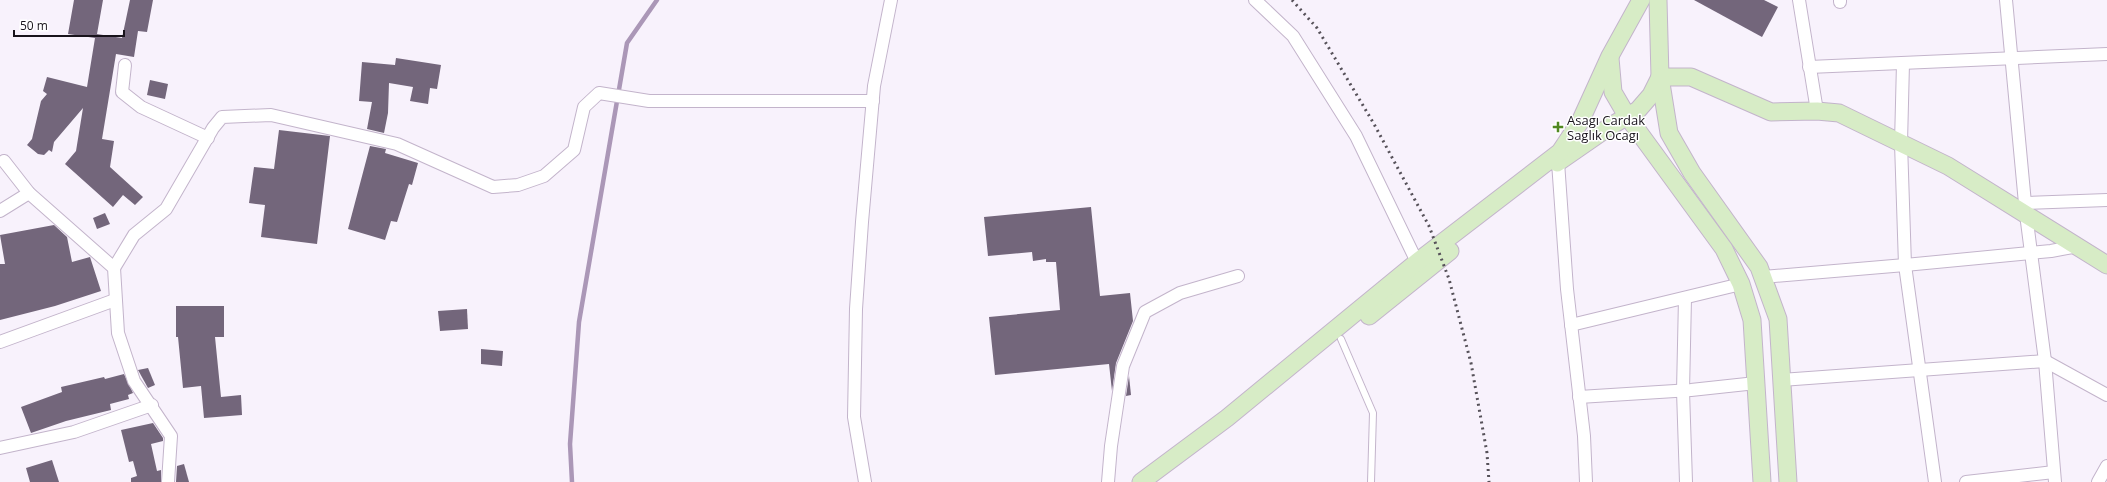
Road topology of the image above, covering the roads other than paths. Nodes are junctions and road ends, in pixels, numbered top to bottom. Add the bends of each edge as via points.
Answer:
1 (891, 0) edge
2 (1254, 0) edge
3 (1641, 0) edge
4 (1658, 0) edge
5 (1800, 0) edge
6 (2006, 0) edge
7 (2107, 54) edge
8 (1610, 56) junction
9 (2012, 58) junction
10 (1903, 62) junction
11 (126, 65) dead end
12 (1809, 67) junction
13 (1660, 77) junction
14 (873, 101) junction
15 (1817, 111) junction
16 (1627, 116) junction
17 (208, 138) junction
18 (1901, 143) junction
19 (4, 161) dead end
20 (1558, 162) junction
21 (29, 192) junction
22 (2107, 200) edge
23 (2026, 209) junction
24 (0, 211) edge
25 (2078, 246) junction
26 (2031, 252) junction
27 (1417, 262) junction
28 (1905, 265) junction
29 (2107, 265) edge
30 (114, 268) junction
31 (1238, 276) dead end
32 (1763, 277) junction
33 (1741, 284) junction
34 (1685, 298) junction
35 (115, 300) junction
36 (1571, 325) junction
37 (1341, 339) junction
38 (0, 342) edge
39 (2045, 361) junction
40 (1919, 369) junction
41 (1782, 380) junction
42 (1756, 383) junction
43 (1682, 390) junction
44 (2107, 395) edge
45 (1579, 397) junction
46 (152, 405) junction
47 (0, 448) edge
48 (2107, 466) edge
49 (2054, 477) edge
50 (168, 482) edge
51 (865, 482) edge
52 (1108, 482) edge
53 (1141, 482) edge
54 (1158, 482) edge
55 (1371, 482) edge
56 (1586, 482) edge
57 (1686, 482) edge
58 (1762, 482) edge
59 (1788, 482) edge
60 (1935, 482) edge
61 (1966, 482) edge
62 (2098, 482) edge

1 - 14 street
2 - 27 street via 1293,36 1356,136
3 - 8 main road
4 - 13 main road
5 - 12 street
6 - 9 street
7 - 9 street
8 - 16 main road via 1613,92
8 - 27 main road via 1580,122 1560,152
9 - 10 street
9 - 23 street
10 - 12 street
10 - 18 street
11 - 17 street via 122,92 141,107
12 - 15 street
13 - 15 main road via 1691,78 1771,112
13 - 16 main road via 1651,95 1638,110
13 - 32 main road via 1669,133 1692,173 1760,267
14 - 17 street via 649,101 599,93 584,107 574,150 544,176 518,185 493,187 397,144 271,115 222,117
14 - 51 street via 858,286 854,417
15 - 18 main road via 1839,113
16 - 20 main road
16 - 33 main road via 1724,249
17 - 30 street via 166,209 134,235
18 - 23 main road
18 - 28 street
19 - 21 street
20 - 36 street
20 - 37 main road
21 - 24 street
21 - 30 street
22 - 23 street
23 - 25 main road
23 - 26 street
25 - 26 street
25 - 29 main road
26 - 28 street
26 - 39 street
27 - 53 main road via 1226,418
28 - 32 street
28 - 40 street
30 - 35 street
31 - 52 street via 1180,293 1145,312 1123,366 1110,446
32 - 41 main road via 1778,319
33 - 34 street
33 - 42 main road via 1752,320
34 - 36 street
34 - 43 street
35 - 38 street
35 - 46 street via 118,334 134,382
36 - 45 street
37 - 54 main road
37 - 55 lane via 1373,413
39 - 40 street
39 - 44 street
39 - 49 street
40 - 41 street
40 - 60 street
41 - 59 main road
42 - 43 street
42 - 58 main road
43 - 45 street
43 - 57 street
45 - 56 street
46 - 47 street via 74,432
46 - 50 street via 171,436
48 - 62 street
49 - 61 street

